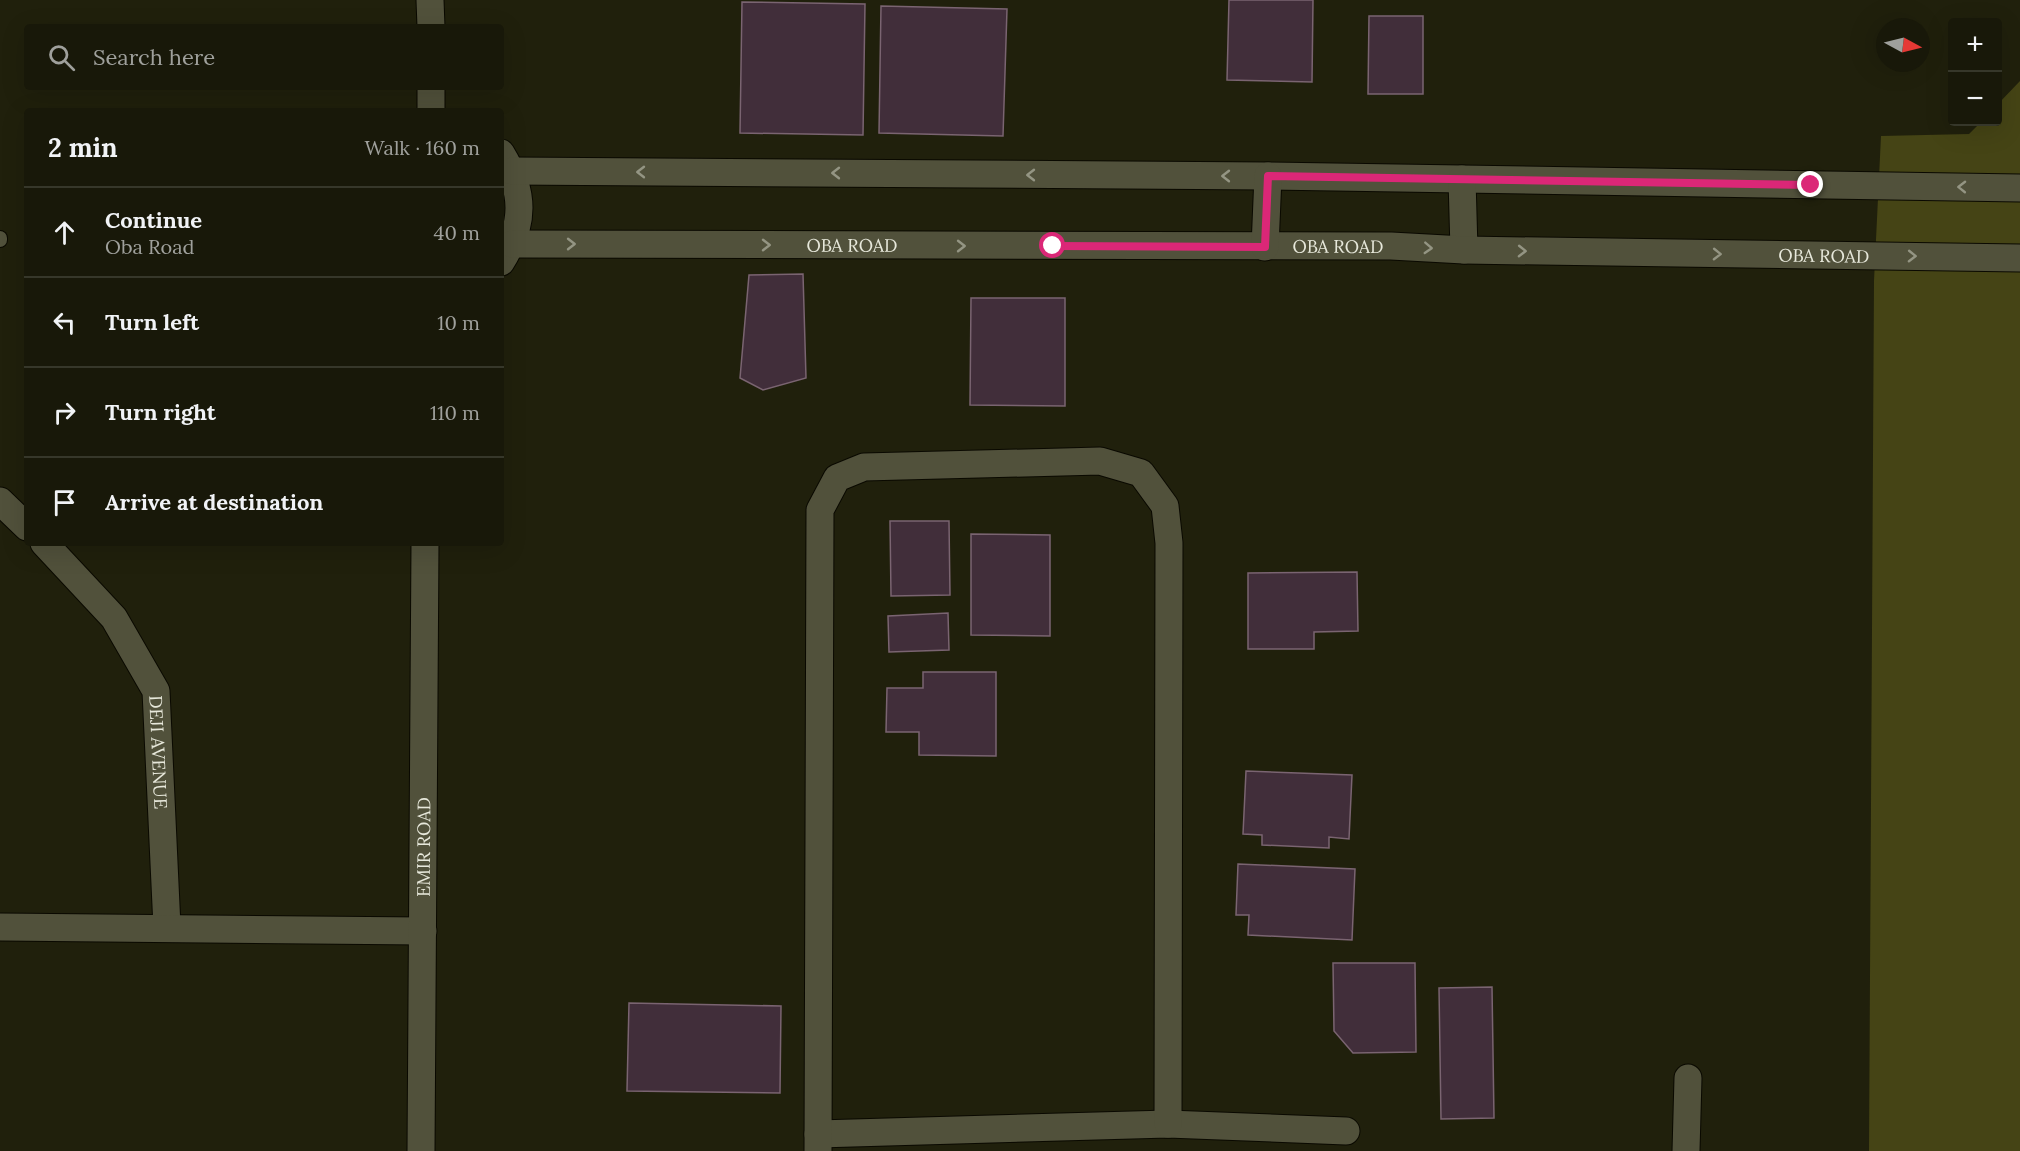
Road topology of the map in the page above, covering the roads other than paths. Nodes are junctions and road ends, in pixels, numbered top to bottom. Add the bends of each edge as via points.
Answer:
1 (430, 0) edge
2 (430, 24) edge
3 (431, 90) edge
4 (431, 108) edge
5 (506, 162) edge
6 (1268, 176) junction
7 (1462, 179) junction
8 (2020, 188) edge
9 (1265, 247) junction
10 (1464, 250) junction
11 (507, 253) edge
12 (2020, 258) edge
13 (0, 501) edge
14 (24, 524) edge
15 (47, 546) edge
16 (425, 546) edge
17 (0, 927) edge
18 (167, 927) junction
19 (423, 931) junction
20 (1688, 1078) dead end
21 (1168, 1124) junction
22 (1346, 1131) dead end
23 (818, 1142) edge
24 (421, 1151) edge
25 (1686, 1151) edge

1 - 2 street
3 - 4 street
6 -> 5 street
5 - 11 street via 518,191 519,218
6 - 7 street
6 - 9 street
8 -> 7 street
7 - 10 street
9 -> 10 street, OBA ROAD
11 -> 9 street, OBA ROAD
10 -> 12 street, OBA ROAD
13 - 14 street
15 - 18 street, DEJI AVENUE via 114,618 156,691
16 - 19 street, EMIR ROAD
17 - 18 street
18 - 19 street
19 - 24 street, EMIR ROAD
20 - 25 street
21 - 22 street
21 - 23 street
21 - 23 street via 1170,543 1165,506 1141,473 1100,460 864,467 837,478 820,510

